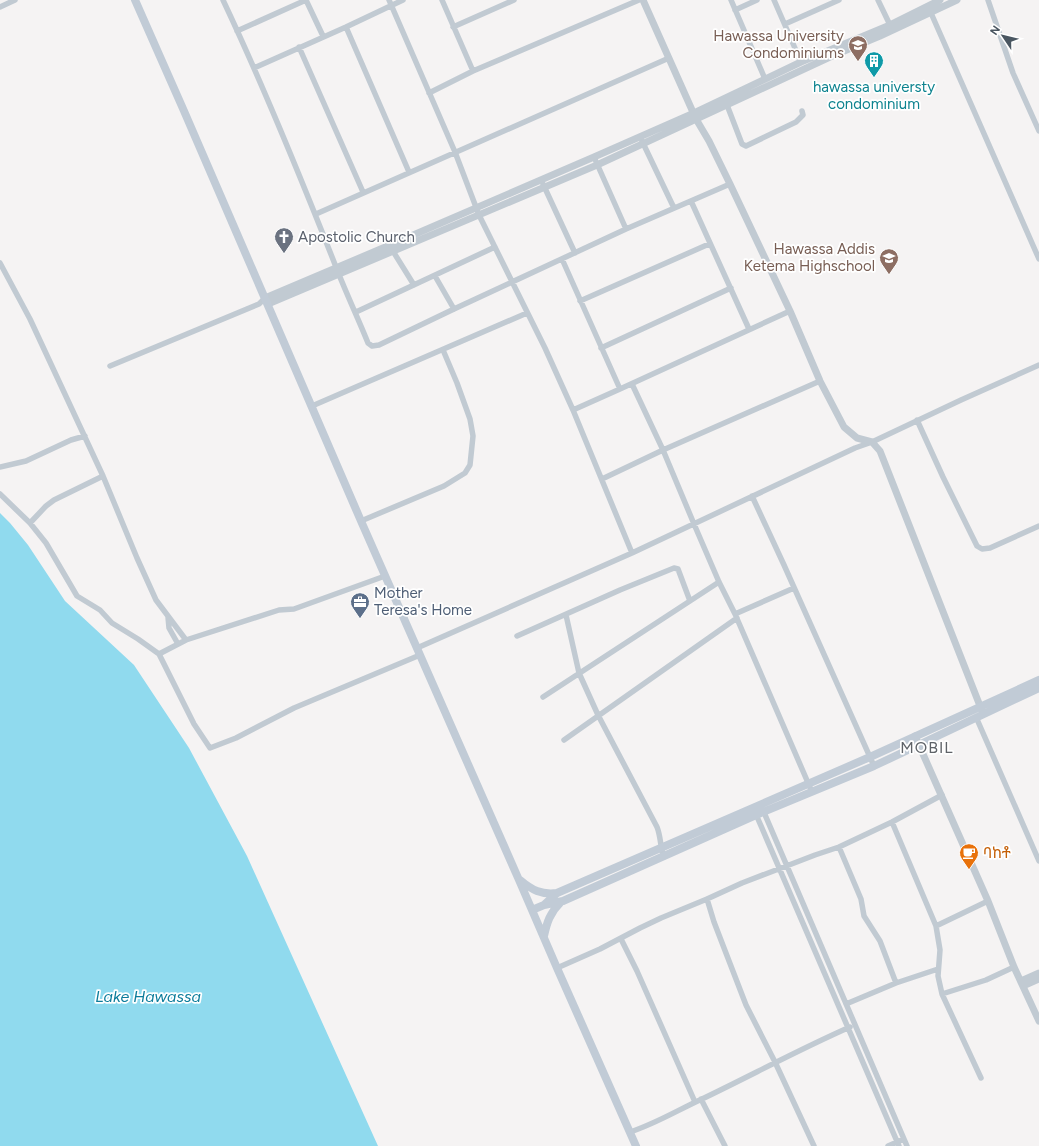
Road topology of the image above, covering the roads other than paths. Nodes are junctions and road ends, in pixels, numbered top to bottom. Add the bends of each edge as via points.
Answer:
1 (15, 0) edge
2 (135, 0) edge
3 (223, 0) edge
4 (306, 0) edge
5 (403, 0) edge
6 (442, 0) edge
7 (514, 0) edge
8 (639, 0) edge
9 (643, 0) edge
10 (731, 0) edge
11 (757, 0) edge
12 (774, 0) edge
13 (839, 0) edge
14 (878, 0) edge
15 (940, 0) edge
16 (958, 0) edge
17 (988, 0) edge
18 (390, 2) edge
19 (0, 7) edge
20 (735, 10) junction
21 (931, 13) junction
22 (785, 24) junction
23 (890, 25) junction
24 (346, 27) junction
25 (453, 27) junction
26 (237, 31) junction
27 (323, 36) junction
28 (299, 47) junction
29 (669, 58) junction
30 (801, 62) junction
31 (254, 68) junction
32 (473, 71) junction
33 (765, 78) junction
34 (429, 93) junction
35 (727, 105) junction
36 (802, 111) dead end
37 (695, 116) junction
38 (1039, 131) edge
39 (641, 139) junction
40 (455, 152) junction
41 (594, 157) junction
42 (597, 165) junction
43 (409, 172) junction
44 (543, 183) junction
45 (730, 184) junction
46 (363, 192) junction
47 (691, 201) junction
48 (476, 207) junction
49 (674, 208) junction
50 (316, 214) junction
51 (479, 215) junction
52 (626, 229) junction
53 (710, 244) junction
54 (496, 247) junction
55 (392, 249) junction
56 (575, 253) junction
57 (562, 259) junction
58 (1039, 259) edge
59 (0, 263) edge
60 (338, 271) junction
61 (435, 276) junction
62 (512, 282) junction
63 (414, 285) junction
64 (731, 288) junction
65 (266, 301) junction
66 (580, 302) junction
67 (454, 309) junction
68 (790, 311) junction
69 (356, 312) junction
70 (527, 313) junction
71 (749, 329) junction
72 (601, 348) junction
73 (443, 350) junction
74 (1039, 365) edge
75 (110, 366) dead end
76 (820, 381) junction
77 (632, 384) junction
78 (620, 390) junction
79 (312, 406) junction
80 (573, 410) junction
81 (917, 420) junction
82 (84, 436) junction
83 (872, 442) junction
84 (663, 450) junction
85 (0, 467) edge
86 (103, 476) junction
87 (602, 479) junction
88 (0, 494) edge
89 (752, 496) junction
90 (361, 521) junction
91 (30, 523) junction
92 (694, 524) junction
93 (1039, 526) edge
94 (632, 553) junction
95 (385, 576) junction
96 (719, 582) junction
97 (794, 588) junction
98 (690, 601) junction
99 (566, 615) junction
100 (736, 616) junction
101 (168, 617) junction
102 (517, 636) dead end
103 (186, 640) junction
104 (178, 644) junction
105 (419, 651) junction
106 (159, 654) junction
107 (580, 673) junction
108 (1038, 683) edge
109 (542, 697) dead end
110 (979, 713) junction
111 (598, 715) junction
112 (915, 736) junction
113 (564, 740) dead end
114 (919, 745) junction
115 (870, 757) junction
116 (874, 766) junction
117 (810, 788) junction
118 (942, 796) junction
119 (757, 805) junction
120 (760, 813) junction
121 (892, 822) junction
122 (839, 847) junction
123 (661, 848) junction
124 (664, 857) junction
125 (1039, 861) edge
126 (787, 866) junction
127 (779, 869) junction
128 (519, 880) junction
129 (580, 883) junction
130 (584, 892) junction
131 (557, 893) junction
132 (707, 900) junction
133 (562, 901) junction
134 (988, 901) junction
135 (544, 905) junction
136 (532, 910) junction
137 (936, 926) junction
138 (544, 937) junction
139 (620, 939) junction
140 (1014, 967) junction
141 (557, 968) junction
142 (938, 969) junction
143 (1039, 973) edge
144 (1039, 979) edge
145 (1022, 983) junction
146 (896, 984) junction
147 (942, 994) junction
148 (846, 1004) junction
149 (1039, 1021) edge
150 (855, 1025) junction
151 (848, 1028) junction
152 (775, 1062) junction
153 (981, 1078) dead end
154 (698, 1101) junction
155 (630, 1132) junction
156 (904, 1139) junction
157 (898, 1144) edge
158 (636, 1146) edge
159 (725, 1146) edge
160 (814, 1146) edge
161 (888, 1146) edge
162 (907, 1146) edge

1 - 19 street
2 - 65 main road
3 - 26 street
4 - 26 street
4 - 27 street
5 - 18 street
6 - 25 street
7 - 25 street
8 - 32 street
9 - 29 street
10 - 20 street
11 - 20 street
12 - 22 street
13 - 22 street
14 - 23 street
15 - 23 street
16 - 21 street
17 - 38 street via 1012,73
18 - 24 street
18 - 34 street
20 - 33 street
21 - 35 street via 830,56
21 - 58 street
22 - 30 street
23 - 30 street
24 - 27 street
24 - 43 street
25 - 32 street
26 - 31 street
27 - 28 street
28 - 31 street
28 - 46 street
29 - 37 street
29 - 40 street
30 - 33 street
31 - 50 street
32 - 34 street
33 - 37 street
34 - 40 street
35 - 36 street via 742,144 746,146 796,122 803,115
35 - 37 street
37 - 39 street
37 - 45 street
39 - 41 street
39 - 42 street
39 - 49 street
40 - 43 street
40 - 48 street
41 - 42 street
41 - 44 street
42 - 44 street
42 - 52 street
43 - 46 street
44 - 48 street
44 - 51 street
44 - 56 street
45 - 47 street
45 - 68 street
46 - 50 street
47 - 49 street
47 - 53 street
48 - 51 street
48 - 55 street
49 - 52 street
50 - 60 street
51 - 54 street
51 - 55 street
52 - 56 street
53 - 64 street
53 - 66 street
54 - 61 street
54 - 62 street
55 - 60 street
55 - 63 street
56 - 57 street
57 - 62 street
57 - 66 street
59 - 82 street via 30,319
60 - 65 street
60 - 69 street
61 - 63 street
61 - 67 street
62 - 67 street
62 - 70 street
63 - 69 street
64 - 71 street
64 - 72 street
65 - 75 street
65 - 79 main road
66 - 72 street
67 - 69 street via 375,346 368,343
68 - 71 street
68 - 76 street
70 - 73 street
70 - 80 street
71 - 77 street
72 - 78 street
73 - 79 street
73 - 90 street via 470,419 473,436 470,465 465,473 444,486
74 - 81 street
76 - 83 street via 844,427 857,438
76 - 84 street
77 - 78 street
77 - 84 street
78 - 80 street
79 - 90 main road
80 - 87 street
81 - 83 street
81 - 93 street via 977,546 982,549 990,548
82 - 85 street via 26,461
82 - 86 street
83 - 89 street
83 - 110 street via 880,451
84 - 87 street
84 - 92 street
86 - 91 street via 54,500
86 - 101 street via 148,583
87 - 94 street
88 - 91 street
89 - 92 street
89 - 97 street
90 - 95 main road
91 - 106 street via 46,543 77,596 100,610 112,624
92 - 94 street
92 - 96 street
94 - 105 street
95 - 103 street via 294,609 280,610
95 - 105 main road
96 - 98 street
96 - 100 street
97 - 100 street
97 - 115 street
98 - 99 street via 678,570 674,568
98 - 107 street
99 - 102 street
99 - 107 street
100 - 111 street
100 - 117 street
101 - 103 street
101 - 104 street via 169,628
103 - 104 street
104 - 106 street
105 - 106 street via 210,748 194,724
105 - 128 main road
107 - 109 street
107 - 111 street
108 - 110 main road
110 - 112 main road
110 - 114 main road
110 - 125 street
111 - 113 street
111 - 123 street via 657,827
112 - 114 street
112 - 115 main road
114 - 116 main road
114 - 118 street
115 - 116 street
115 - 117 main road
116 - 117 main road
117 - 119 main road
117 - 120 main road
118 - 121 street
118 - 134 street
119 - 120 street
119 - 123 main road
120 - 124 main road
120 - 126 street
120 - 127 street
121 - 122 street
121 - 137 street
122 - 126 street
122 - 146 street via 861,899 864,916 880,941
123 - 124 street
123 - 129 main road
124 - 130 main road
126 - 127 street
126 - 148 street
127 - 132 street
127 - 151 street
128 - 131 main road via 537,892
128 - 136 main road
129 - 130 main road
129 - 131 main road
130 - 133 main road
131 - 135 main road
132 - 139 street via 654,921
132 - 152 street via 746,1005
133 - 135 main road
133 - 138 main road via 548,918
134 - 137 street
134 - 140 street
135 - 136 main road
136 - 138 main road
137 - 142 street via 940,950
138 - 141 main road
139 - 141 street
139 - 154 street
140 - 145 street
140 - 147 street via 986,980
141 - 155 main road
142 - 146 street
142 - 147 street
143 - 145 street
144 - 145 street
145 - 149 street
146 - 148 street
147 - 153 street
148 - 150 street
150 - 151 street
150 - 156 street
151 - 152 street
151 - 157 street
152 - 154 street
152 - 160 street
154 - 155 street
154 - 159 street
155 - 158 main road
156 - 157 street
156 - 162 street
157 - 161 street

